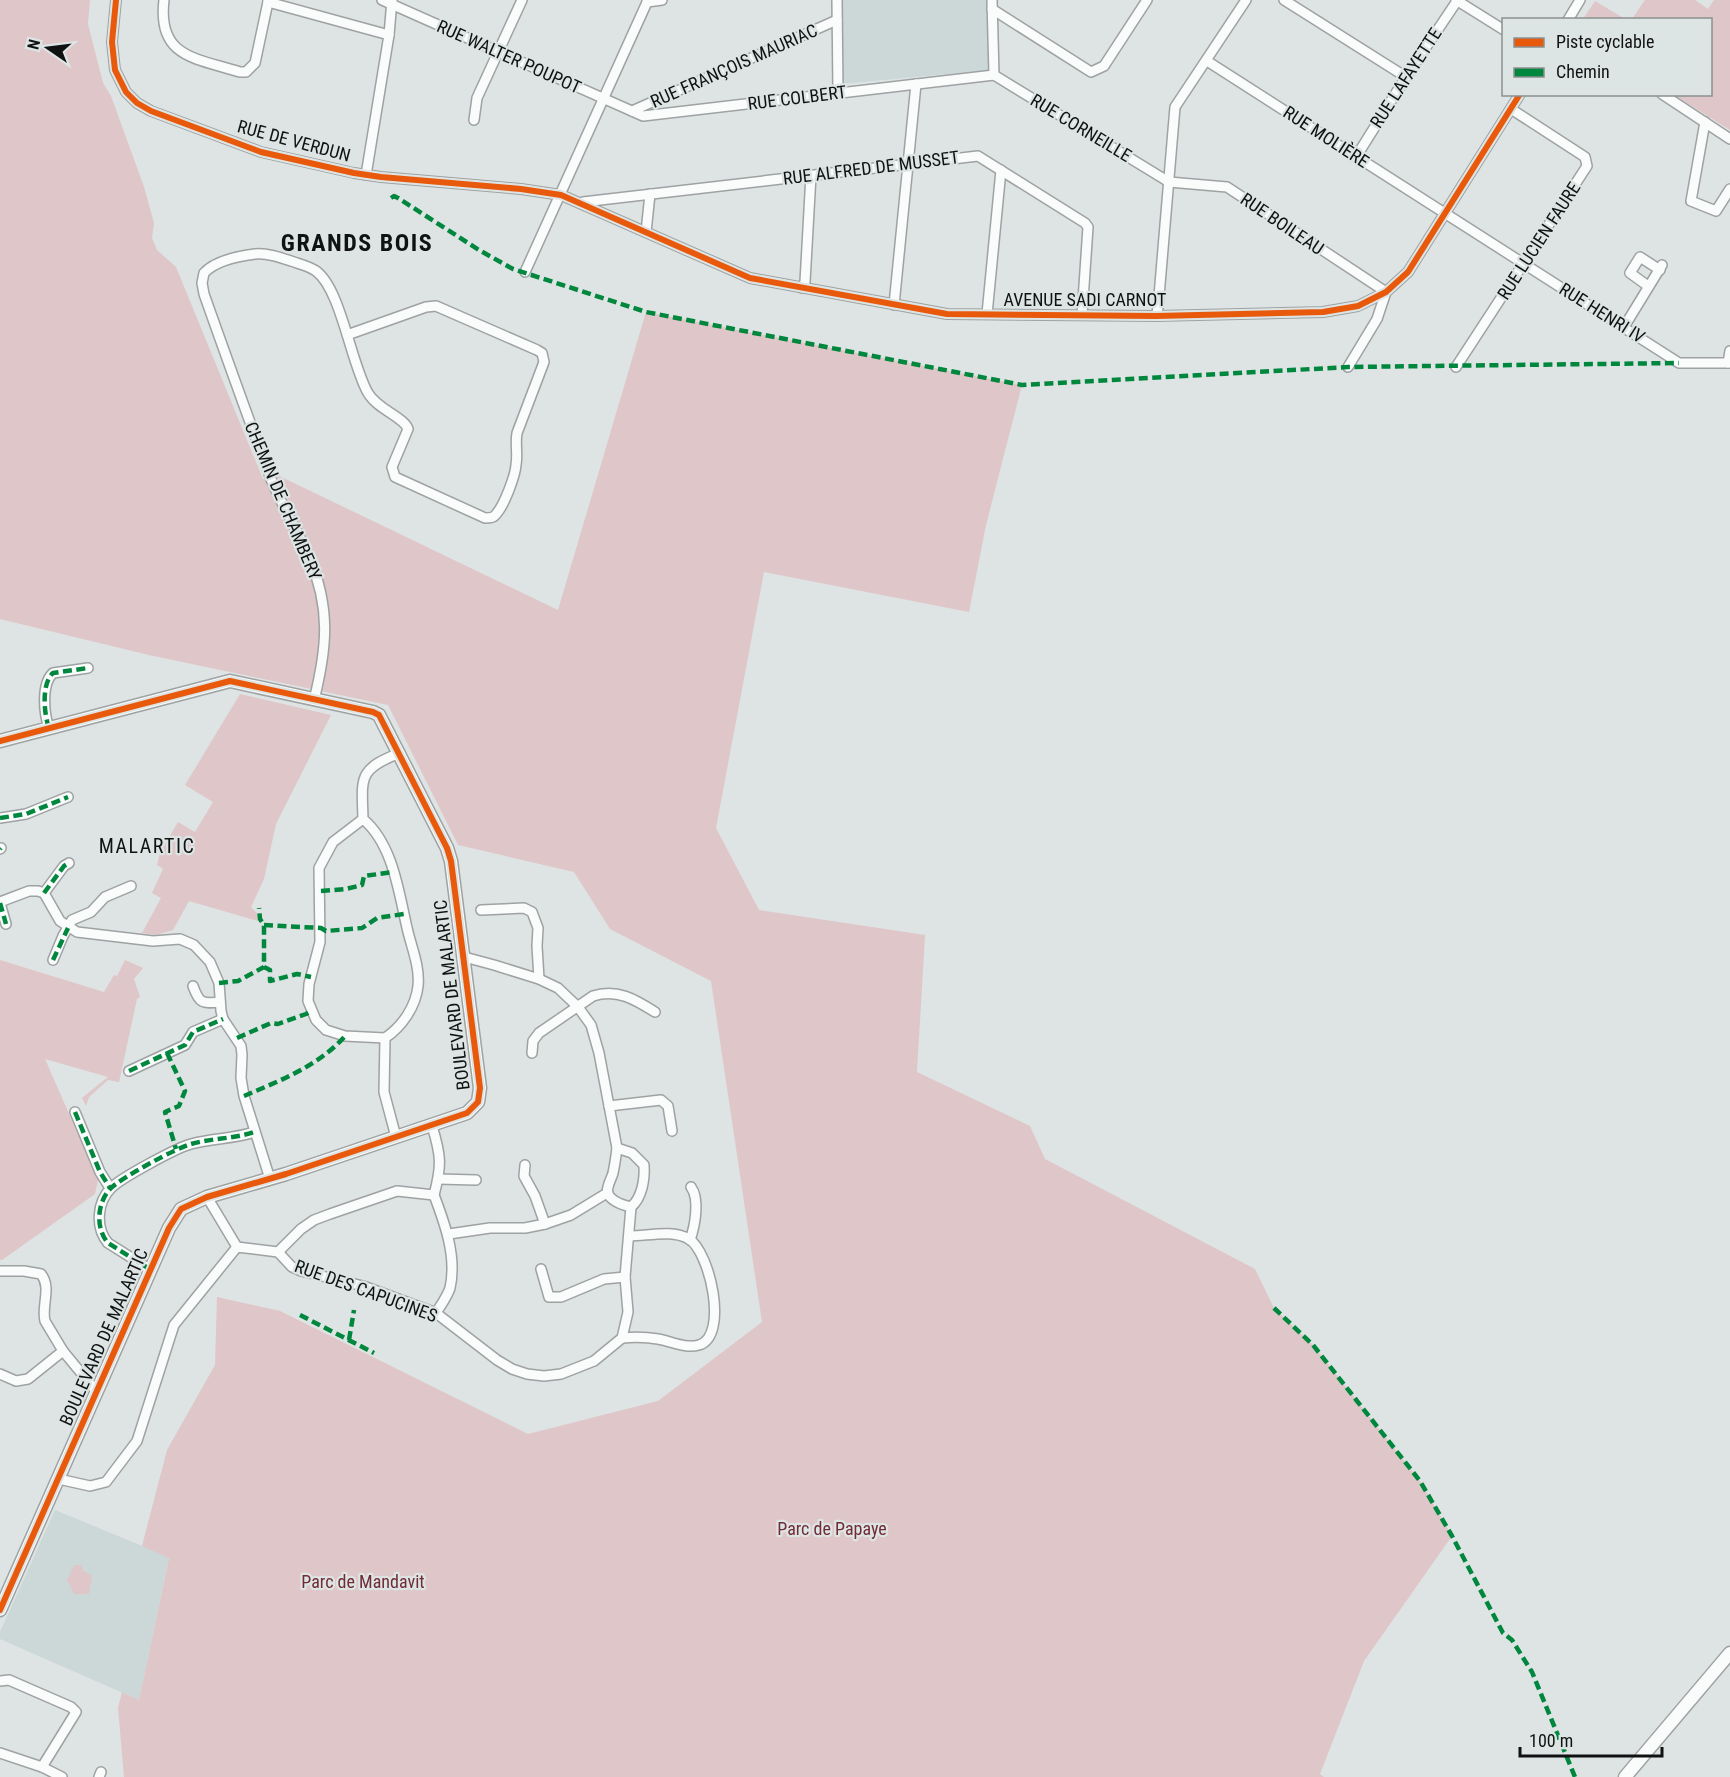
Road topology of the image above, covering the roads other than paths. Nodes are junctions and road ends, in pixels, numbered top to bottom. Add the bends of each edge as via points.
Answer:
1 (116, 0) edge
2 (164, 0) edge
3 (382, 0) edge
4 (522, 0) edge
5 (662, 0) edge
6 (837, 0) edge
7 (1147, 0) edge
8 (1246, 0) edge
9 (1284, 0) edge
10 (1457, 0) edge
11 (1580, 0) edge
12 (268, 1) edge
13 (647, 1) edge
14 (392, 2) edge
15 (992, 5) edge
16 (1569, 18) edge
17 (837, 20) junction
18 (1502, 29) edge
19 (389, 35) junction
20 (499, 53) junction
21 (1207, 61) junction
22 (994, 75) junction
23 (1406, 77) junction
24 (916, 84) junction
25 (838, 93) junction
26 (1519, 96) edge
27 (1665, 96) edge
28 (603, 99) junction
29 (1511, 110) junction
30 (632, 111) junction
31 (474, 120) dead end
32 (1705, 122) junction
33 (1730, 139) edge
34 (1356, 157) junction
35 (907, 163) junction
36 (1001, 170) junction
37 (366, 175) junction
38 (811, 175) junction
39 (1169, 182) junction
40 (1730, 189) edge
41 (650, 194) junction
42 (561, 195) junction
43 (580, 202) junction
44 (1444, 214) junction
45 (646, 232) junction
46 (1525, 264) junction
47 (525, 272) dead end
48 (1648, 286) junction
49 (802, 288) junction
50 (1386, 292) junction
51 (894, 305) junction
52 (987, 314) junction
53 (1082, 315) junction
54 (1156, 315) junction
55 (1624, 327) junction
56 (347, 335) junction
57 (1730, 351) edge
58 (1729, 363) edge
59 (1456, 367) dead end
60 (1348, 368) dead end
61 (88, 668) dead end
62 (314, 700) junction
63 (49, 728) junction
64 (0, 741) edge
65 (400, 753) junction
66 (68, 797) dead end
67 (0, 818) edge
68 (363, 819) junction
69 (69, 863) dead end
70 (131, 886) dead end
71 (44, 893) junction
72 (0, 903) edge
73 (481, 910) dead end
74 (6, 924) dead end
75 (68, 928) junction
76 (462, 958) junction
77 (53, 960) dead end
78 (539, 979) junction
79 (193, 986) dead end
80 (220, 1002) junction
81 (578, 1007) junction
82 (655, 1012) dead end
83 (223, 1019) junction
84 (385, 1038) junction
85 (532, 1053) dead end
86 (129, 1071) dead end
87 (609, 1106) junction
88 (75, 1112) dead end
89 (432, 1126) junction
90 (672, 1131) dead end
91 (254, 1132) junction
92 (396, 1137) junction
93 (617, 1148) junction
94 (525, 1165) dead end
95 (270, 1179) junction
96 (438, 1179) junction
97 (476, 1179) dead end
98 (691, 1187) dead end
99 (110, 1188) junction
100 (607, 1193) junction
101 (434, 1195) junction
102 (207, 1197) junction
103 (632, 1207) junction
104 (545, 1224) junction
105 (449, 1234) junction
106 (630, 1236) junction
107 (690, 1240) junction
108 (237, 1247) junction
109 (278, 1252) junction
110 (541, 1269) dead end
111 (151, 1270) junction
112 (0, 1271) edge
113 (625, 1277) junction
114 (436, 1313) junction
115 (622, 1338) junction
116 (63, 1351) junction
117 (0, 1374) edge
118 (96, 1391) junction
119 (58, 1477) junction
120 (0, 1610) edge
121 (1730, 1653) edge
122 (0, 1681) edge
123 (0, 1753) edge
124 (42, 1767) junction
125 (62, 1777) edge
126 (1625, 1777) edge

1 - 37 street, RUE DE VERDUN via 112,42 115,70 126,92 137,103 261,152
2 - 12 street via 163,24 173,46 187,55 240,72 246,72 255,63
3 - 14 street, RUE WALTER POUPOT
4 - 20 street
5 - 13 street
6 - 17 street
7 - 15 street via 1104,66 1091,72
8 - 21 street
9 - 23 street
10 - 18 street
10 - 23 street, RUE LAFAYETTE
11 - 16 street
12 - 19 street
13 - 28 street
14 - 19 street
14 - 20 street, RUE WALTER POUPOT
15 - 22 street
17 - 25 street
17 - 30 street, RUE FRANÇOIS MAURIAC
19 - 37 street
20 - 28 street, RUE WALTER POUPOT
20 - 31 street via 477,98
21 - 34 street, RUE MOLIÈRE
21 - 39 street via 1175,107
22 - 24 street, RUE COLBERT
22 - 39 street, RUE CORNEILLE
23 - 34 street, RUE LAFAYETTE
24 - 25 street, RUE COLBERT
24 - 35 street
25 - 30 street, RUE COLBERT via 643,116
26 - 29 street, AVENUE SADI CARNOT
27 - 32 street
28 - 30 street, RUE COLBERT
28 - 42 street
29 - 44 street, AVENUE SADI CARNOT
29 - 46 street, RUE LUCIEN FAURE via 1587,162
32 - 33 street
32 - 40 street via 1691,201 1716,211
34 - 44 street, RUE MOLIÈRE
35 - 36 street, RUE ALFRED DE MUSSET via 978,156
35 - 38 street, RUE ALFRED DE MUSSET
35 - 51 street
36 - 52 street
36 - 53 street, RUE ALFRED DE MUSSET via 1088,227
37 - 42 street, RUE DE VERDUN
38 - 41 street, RUE ALFRED DE MUSSET
38 - 49 street
39 - 50 street, RUE BOILEAU via 1227,187
39 - 54 street
41 - 43 street, RUE ALFRED DE MUSSET
41 - 45 street
42 - 43 street, AVENUE SADI CARNOT
42 - 47 street
43 - 45 street, AVENUE SADI CARNOT
44 - 46 street, RUE MOLIÈRE
44 - 50 street, AVENUE SADI CARNOT via 1408,272
45 - 49 street, AVENUE SADI CARNOT via 750,278
46 - 55 street, RUE HENRI IV
46 - 59 street, RUE LUCIEN FAURE
48 - 48 street via 1661,267 1640,257 1630,273
48 - 55 street
49 - 51 street, AVENUE SADI CARNOT
50 - 54 street, AVENUE SADI CARNOT via 1358,306 1323,312
50 - 60 street via 1377,319
51 - 52 street, AVENUE SADI CARNOT via 947,314
52 - 53 street, AVENUE SADI CARNOT
53 - 54 street, AVENUE SADI CARNOT
55 - 58 street, RUE HENRI IV via 1679,363
56 - 56 street via 370,396 388,414 404,421 408,429 392,467 394,477 485,518 495,516 515,472 517,432 544,362 542,353 436,306
56 - 62 street, CHEMIN DE CHAMBERY via 326,281 315,270 260,254 215,265 204,273 204,294 257,441 320,590 326,636
57 - 58 street
61 - 63 street via 50,675 46,696
62 - 63 street, BOULEVARD DE MALARTIC via 230,681
62 - 65 street, BOULEVARD DE MALARTIC via 379,715
63 - 64 street, BOULEVARD DE MALARTIC
65 - 68 street via 378,762 366,774 361,786
65 - 76 street, BOULEVARD DE MALARTIC via 449,854
66 - 67 street via 26,814
68 - 84 street via 370,824 391,862 418,978 413,1005
68 - 84 street via 333,842 319,867 320,942 308,1001 316,1020 326,1030 345,1036
69 - 71 street
70 - 75 street via 105,897 91,912 72,920
71 - 72 street via 29,891
71 - 75 street via 54,914
72 - 74 street
73 - 78 street via 524,908 532,912 538,928
75 - 77 street
75 - 80 street via 132,939 180,939 194,945 215,970
76 - 78 street
76 - 89 street, BOULEVARD DE MALARTIC via 480,1088 478,1102 467,1113
78 - 81 street via 558,988
79 - 80 street via 200,1001
80 - 83 street
81 - 82 street via 602,993 628,995
81 - 85 street via 539,1033 532,1041
81 - 87 street via 591,1025
83 - 86 street via 193,1032 185,1045
83 - 91 street via 241,1046 241,1078
84 - 92 street via 384,1092
87 - 90 street via 662,1100 668,1106
87 - 93 street
88 - 99 street
89 - 92 street, BOULEVARD DE MALARTIC
89 - 96 street via 440,1156
91 - 95 street
91 - 99 street via 176,1149
92 - 95 street, BOULEVARD DE MALARTIC
93 - 100 street
93 - 103 street via 632,1153 644,1166 642,1188
94 - 104 street via 527,1184
95 - 102 street, BOULEVARD DE MALARTIC
96 - 97 street
96 - 101 street
98 - 107 street via 695,1199
99 - 111 street via 99,1218 104,1238
100 - 103 street
100 - 104 street via 571,1215
101 - 105 street
101 - 109 street via 397,1191 330,1214 300,1229
102 - 108 street
102 - 111 street, BOULEVARD DE MALARTIC via 181,1209 174,1218
103 - 106 street
104 - 105 street
105 - 114 street via 450,1288
106 - 107 street via 663,1234
106 - 113 street
107 - 115 street via 705,1262 714,1303 713,1327 707,1340 701,1345 686,1346 660,1339
108 - 109 street
108 - 119 street via 174,1325 137,1441 106,1482 90,1486
109 - 114 street, RUE DES CAPUCINES via 292,1267 302,1271 358,1284
110 - 113 street via 549,1297 604,1279
111 - 118 street, BOULEVARD DE MALARTIC
112 - 116 street via 41,1274 46,1284 45,1321
113 - 115 street via 628,1312
114 - 115 street, RUE DES CAPUCINES via 497,1360 527,1374 544,1376 574,1370 594,1361
116 - 117 street via 28,1379 16,1381
116 - 118 street
118 - 119 street, BOULEVARD DE MALARTIC
119 - 120 street, BOULEVARD DE MALARTIC
121 - 126 street
122 - 124 street via 9,1680 76,1712
123 - 124 street
124 - 125 street

